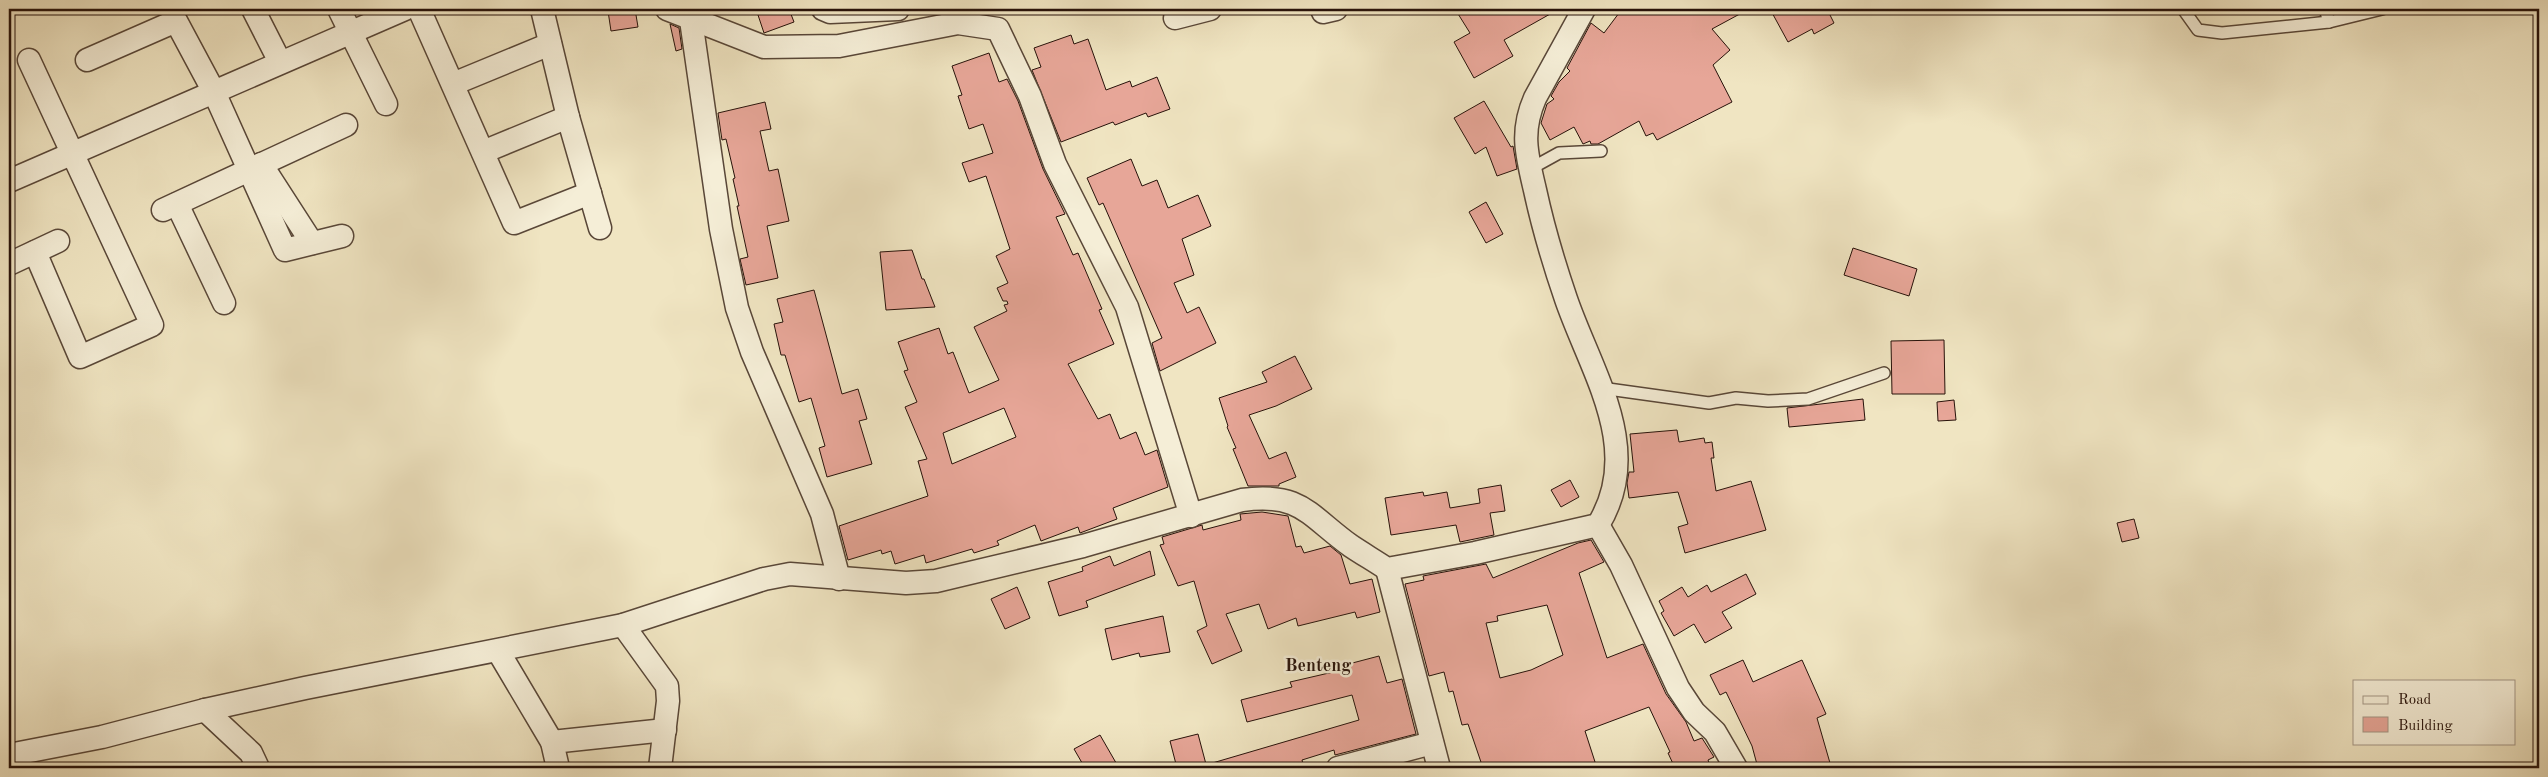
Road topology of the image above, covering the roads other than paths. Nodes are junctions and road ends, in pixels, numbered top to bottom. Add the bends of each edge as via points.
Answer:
1 (252, 9) edge
2 (339, 9) edge
3 (405, 9) edge
4 (420, 9) edge
5 (542, 9) edge
6 (667, 9) edge
7 (823, 9) edge
8 (894, 9) edge
9 (898, 9) edge
10 (1210, 9) edge
11 (1322, 9) edge
12 (1336, 9) edge
13 (1584, 9) edge
14 (2183, 9) edge
15 (2325, 9) edge
16 (2382, 9) edge
17 (1175, 18) dead end
18 (691, 20) junction
19 (2329, 22) junction
20 (350, 33) junction
21 (550, 44) junction
22 (29, 60) dead end
23 (87, 60) dead end
24 (280, 62) junction
25 (453, 84) junction
26 (214, 92) junction
27 (386, 104) dead end
28 (568, 117) junction
29 (346, 125) dead end
30 (1601, 151) dead end
31 (483, 152) junction
32 (72, 154) junction
33 (255, 166) junction
34 (1530, 169) junction
35 (9, 181) edge
36 (590, 193) junction
37 (600, 228) dead end
38 (342, 236) dead end
39 (58, 241) dead end
40 (35, 252) junction
41 (9, 264) edge
42 (224, 303) dead end
43 (1884, 373) dead end
44 (1601, 388) junction
45 (1191, 516) junction
46 (1598, 524) junction
47 (1387, 569) junction
48 (839, 579) junction
49 (623, 625) junction
50 (498, 652) junction
51 (205, 710) junction
52 (665, 730) junction
53 (552, 742) junction
54 (1432, 743) junction
55 (17, 759) edge
56 (258, 768) edge
57 (558, 768) edge
58 (660, 768) edge
59 (1338, 768) edge
60 (1439, 768) edge
61 (1736, 768) edge

1 - 24 street
2 - 20 street
3 - 20 street
4 - 25 street
5 - 21 street
6 - 18 street
7 - 8 street via 830,12
8 - 9 street
10 - 17 street
11 - 12 street via 1323,12
13 - 34 street via 1528,114 1525,130
14 - 19 lane via 2198,30 2222,34
15 - 19 lane
16 - 19 lane
18 - 45 street via 764,47 840,46 958,23 998,29 1030,96 1055,164 1127,307
18 - 48 street via 721,229 737,308 752,352 822,514
20 - 24 street
20 - 27 street
21 - 25 street
21 - 28 street
22 - 32 street
23 - 26 street via 176,20
24 - 26 street
25 - 31 street
26 - 32 street
26 - 33 street
28 - 31 street
28 - 36 street
29 - 33 street
30 - 34 lane via 1559,152
31 - 36 street via 514,223
32 - 35 street
32 - 40 street via 152,325 80,357
33 - 38 street via 285,250
33 - 42 street via 170,207
34 - 44 street via 1566,299
36 - 37 street
39 - 40 street
40 - 41 street
43 - 44 lane via 1808,399 1736,398 1709,403
44 - 46 street via 1613,423 1617,470 1609,506
45 - 47 street via 1242,500 1266,497 1288,502 1310,511
45 - 48 street via 936,581
46 - 47 street via 1475,553
46 - 61 street via 1621,565 1678,688 1694,712 1715,732
47 - 54 street
48 - 49 street via 790,574 764,579
49 - 50 street
49 - 52 street via 667,686
50 - 51 street
50 - 53 street
51 - 55 street
51 - 56 street via 251,752
52 - 53 street
52 - 58 street
53 - 57 street
54 - 59 street
54 - 60 street

